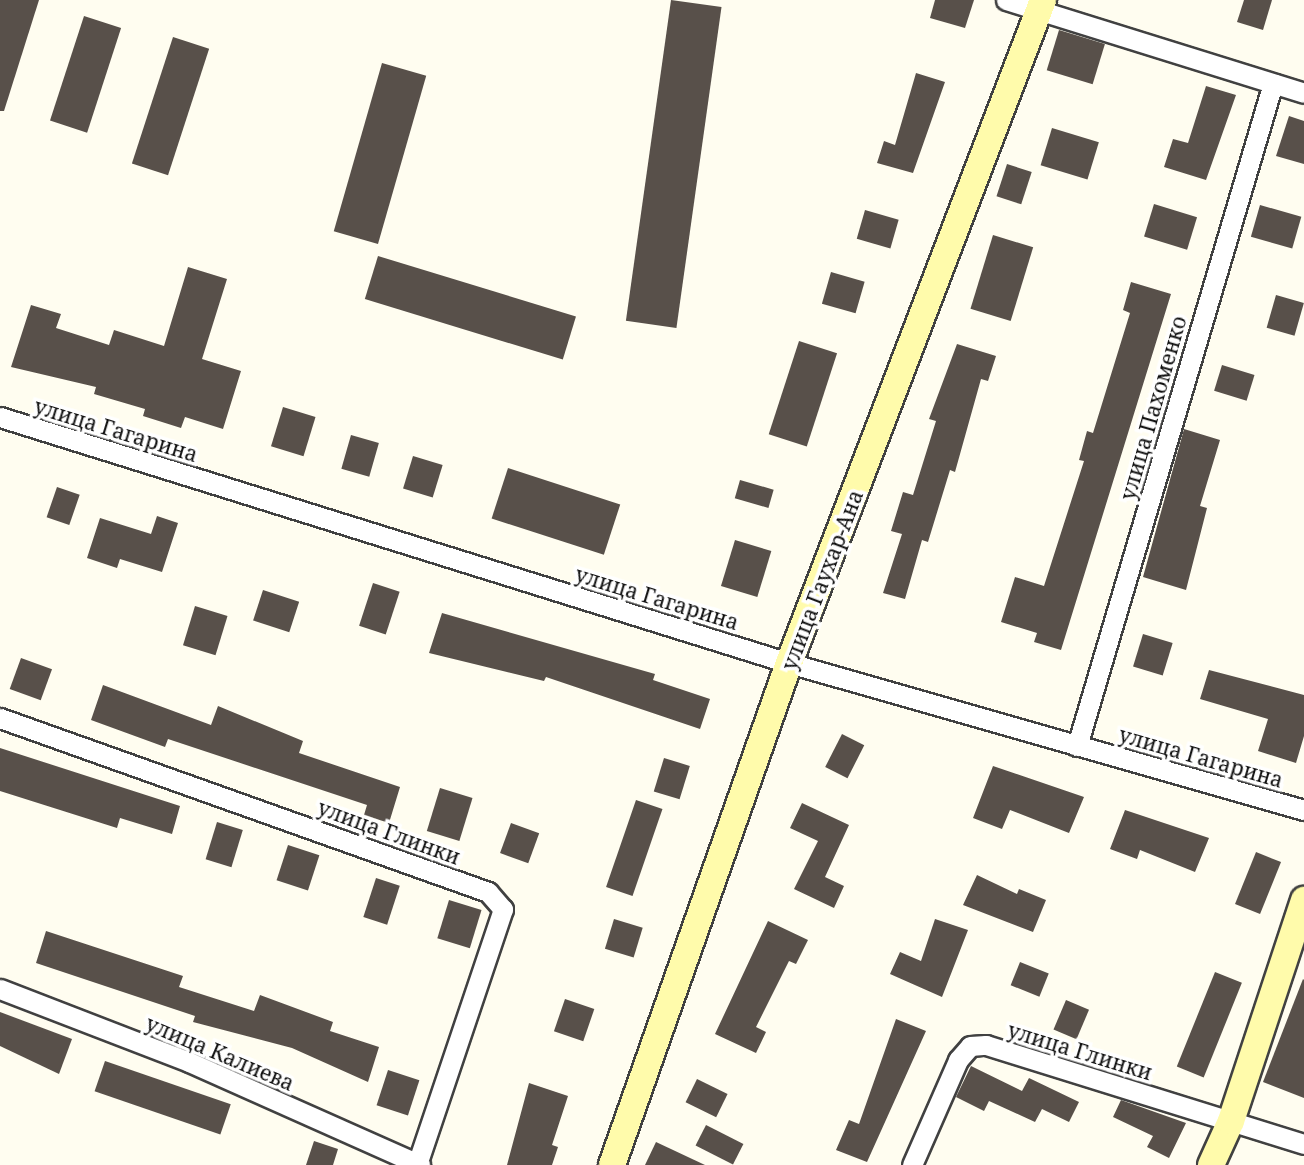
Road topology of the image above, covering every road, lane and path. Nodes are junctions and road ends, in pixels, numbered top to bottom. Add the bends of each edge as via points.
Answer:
1 (1006, 0) edge
2 (1042, 5) edge
3 (1273, 83) junction
4 (1304, 93) edge
5 (0, 417) edge
6 (789, 663) junction
7 (0, 718) edge
8 (1077, 746) junction
9 (1304, 810) edge
10 (1304, 900) edge
11 (0, 989) edge
12 (1231, 1121) junction
13 (1304, 1144) edge
14 (418, 1165) edge
15 (612, 1165) edge
16 (912, 1165) edge
17 (1211, 1165) edge

1 - 2 street
2 - 3 street
2 - 6 street, улица Гаухар-Ана
3 - 4 street
3 - 8 street, улица Пахоменко
5 - 6 street, улица Гагарина
6 - 8 street, улица Гагарина
6 - 15 street, улица Гаухар-Ана
7 - 14 street, улица Глинки via 488,892 503,909
8 - 9 street, улица Гагарина
10 - 12 street
11 - 14 street, улица Калиева via 189,1062
12 - 13 street, улица Глинки
12 - 16 street, улица Глинки via 986,1045 970,1046 958,1060
12 - 17 street

